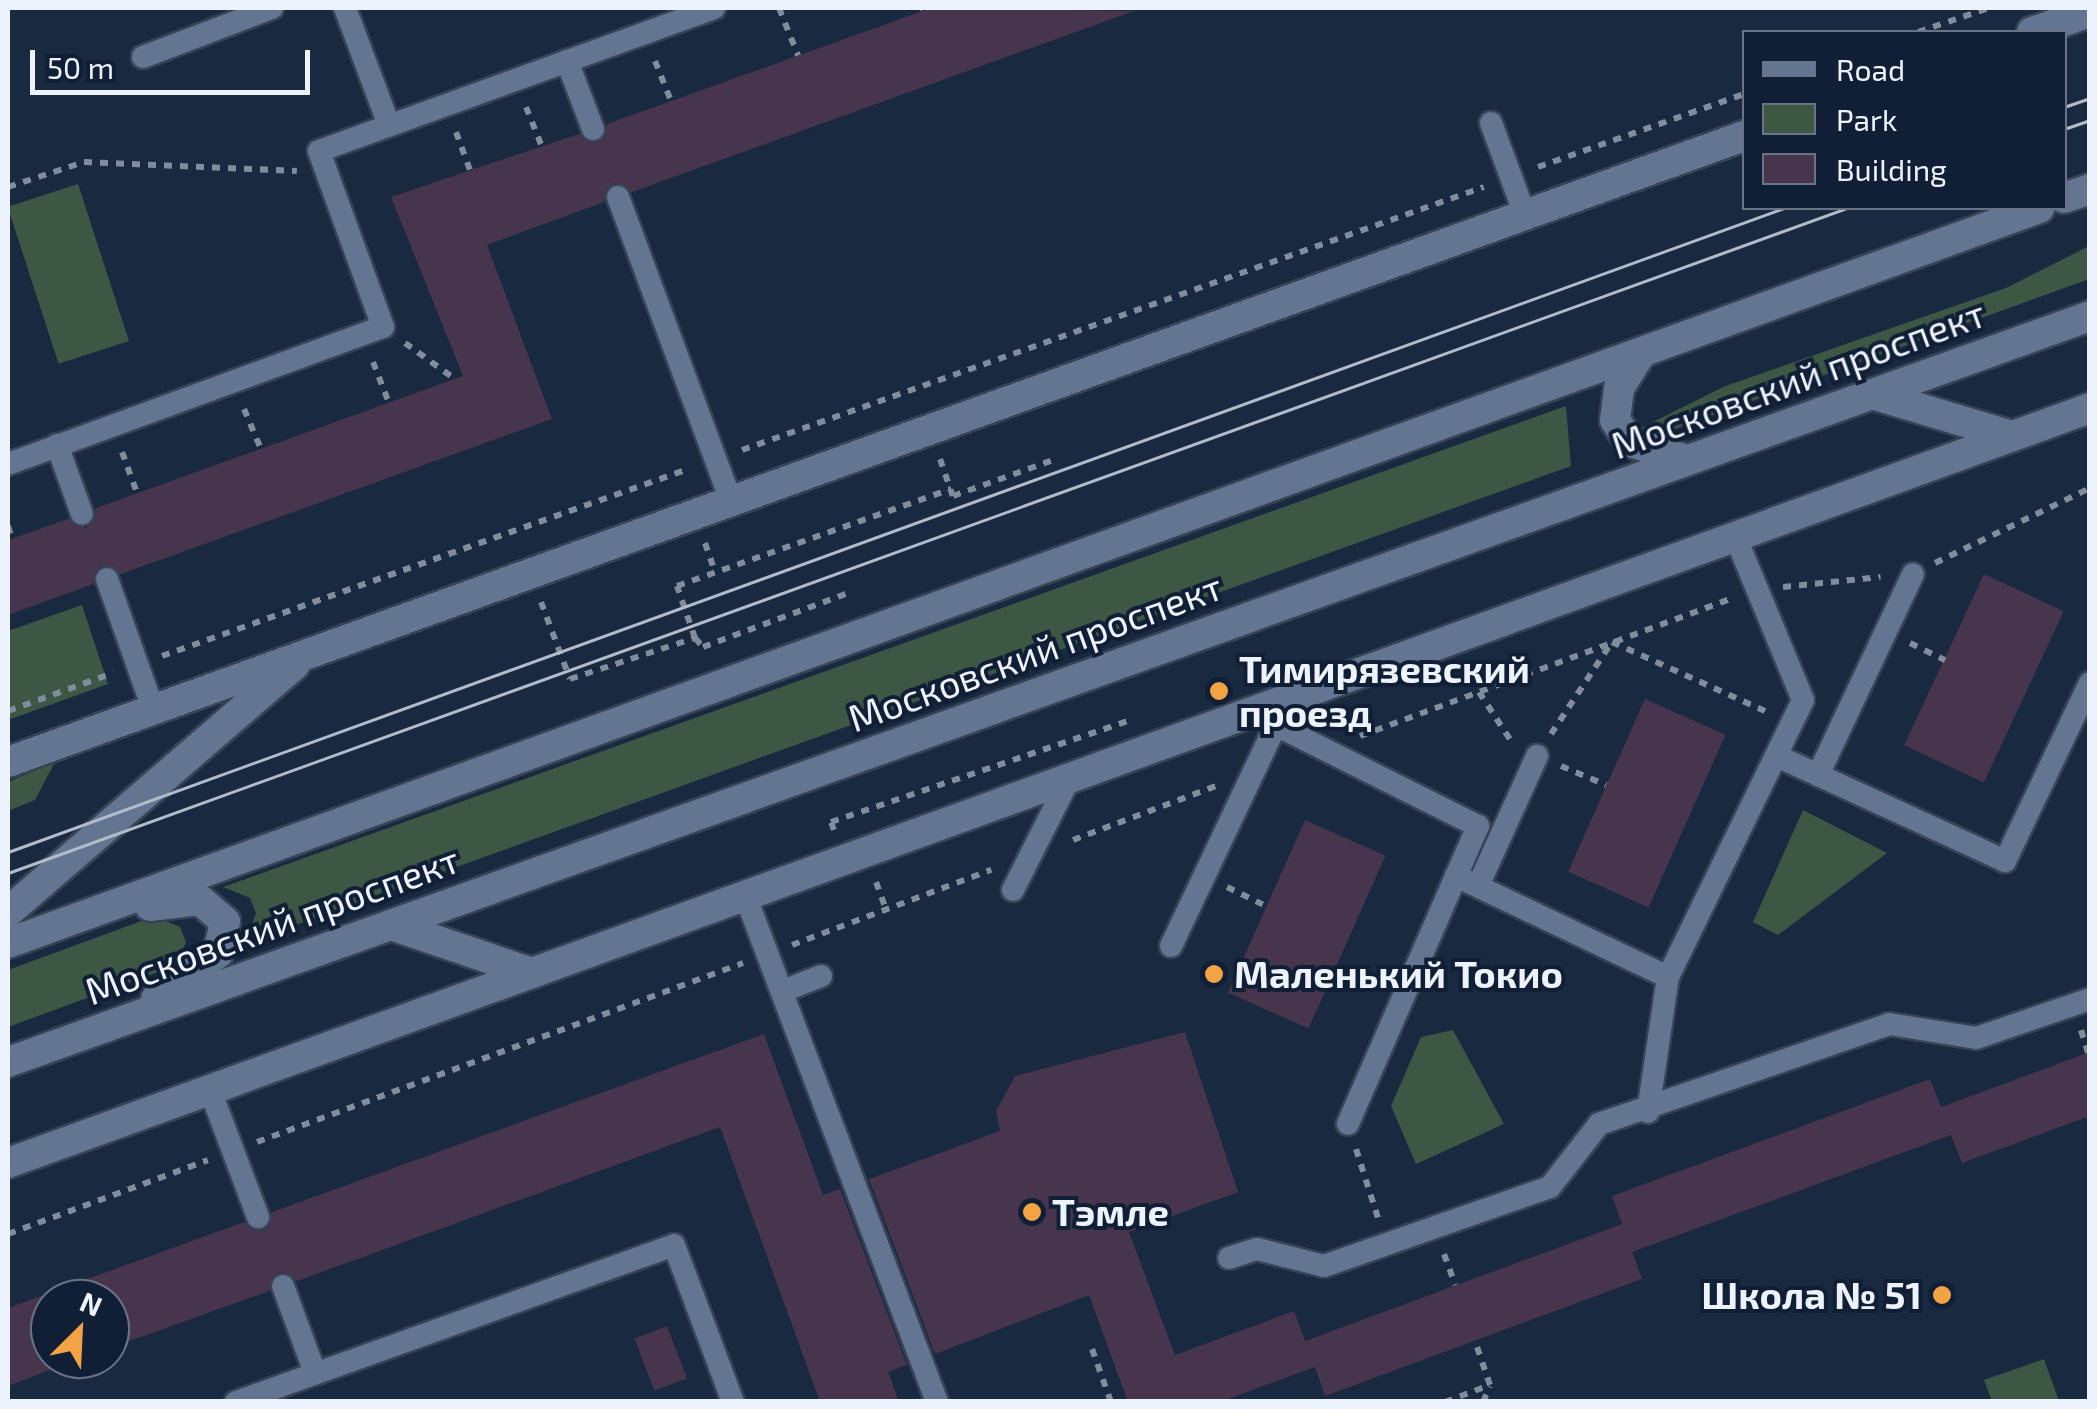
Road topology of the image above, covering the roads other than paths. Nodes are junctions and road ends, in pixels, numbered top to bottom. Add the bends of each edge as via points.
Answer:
1 (272, 8) edge
2 (345, 8) edge
3 (714, 8) edge
4 (2090, 12) edge
5 (2038, 30) edge
6 (143, 58) dead end
7 (567, 61) junction
8 (1491, 123) dead end
9 (389, 125) junction
10 (592, 130) dead end
11 (1742, 137) edge
12 (618, 197) dead end
13 (2032, 210) edge
14 (1525, 215) junction
15 (2090, 316) edge
16 (1642, 352) junction
17 (1875, 394) junction
18 (2090, 408) edge
19 (2012, 436) junction
20 (57, 446) junction
21 (1692, 460) junction
22 (8, 464) edge
23 (731, 501) junction
24 (82, 514) dead end
25 (1735, 536) junction
26 (1913, 574) dead end
27 (108, 579) dead end
28 (308, 653) junction
29 (2090, 683) edge
30 (152, 709) junction
31 (1261, 722) junction
32 (1537, 756) road end
33 (1777, 756) junction
34 (8, 762) edge
35 (1818, 775) junction
36 (1070, 777) junction
37 (1456, 876) junction
38 (1478, 886) junction
39 (1013, 890) dead end
40 (745, 895) junction
41 (8, 912) edge
42 (94, 912) junction
43 (391, 924) junction
44 (8, 943) edge
45 (1171, 946) dead end
46 (532, 973) junction
47 (820, 976) dead end
48 (1668, 977) junction
49 (783, 990) junction
50 (2090, 998) edge
51 (129, 1018) junction
52 (8, 1062) edge
53 (210, 1090) junction
54 (1648, 1112) junction
55 (1348, 1124) road end
56 (8, 1163) edge
57 (258, 1218) dead end
58 (1229, 1258) dead end
59 (283, 1286) dead end
60 (315, 1373) junction
61 (236, 1402) edge
62 (733, 1402) edge
63 (937, 1402) edge

1 - 6 lane
2 - 9 lane
3 - 7 lane
4 - 5 street
7 - 9 lane
7 - 10 lane
8 - 14 lane
9 - 20 lane via 319,151 373,331
11 - 14 street
12 - 23 lane
13 - 16 street, Московский проспект
14 - 23 street
15 - 17 street, Московский проспект
16 - 21 street via 1619,388 1615,420 1630,442 1659,458
16 - 42 street, Московский проспект
17 - 19 street
17 - 21 street, Московский проспект
18 - 19 street
19 - 25 street
20 - 22 lane
20 - 24 lane
21 - 43 street, Московский проспект
23 - 28 street
25 - 31 street
25 - 33 lane via 1803,700
26 - 35 lane
27 - 30 lane
28 - 30 street
28 - 41 street
29 - 35 lane via 2005,861
30 - 34 street
31 - 36 street
31 - 37 lane via 1478,826
31 - 45 lane via 1254,772
32 - 38 lane
33 - 35 lane
33 - 48 lane
36 - 39 lane
36 - 40 street
37 - 38 lane
37 - 55 lane
38 - 48 lane
40 - 46 street
40 - 49 lane
42 - 44 street, Московский проспект
42 - 51 street via 200,900 225,922 218,952
43 - 46 street
43 - 51 street, Московский проспект
46 - 53 street
47 - 49 lane
48 - 54 lane
49 - 63 lane
50 - 54 lane via 1976,1038 1889,1024
51 - 52 street, Московский проспект
53 - 56 street
53 - 57 lane
54 - 58 lane via 1598,1124 1550,1187 1324,1266 1257,1249
59 - 60 lane
60 - 61 lane
60 - 62 lane via 674,1245

